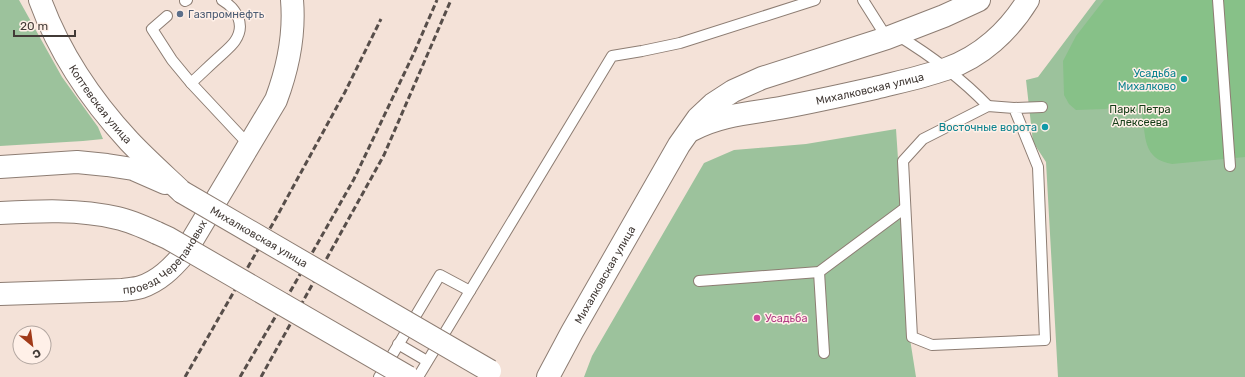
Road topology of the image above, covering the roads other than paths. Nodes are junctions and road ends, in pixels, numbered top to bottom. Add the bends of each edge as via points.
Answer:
1 (40, 0) edge
2 (222, 0) edge
3 (292, 0) edge
4 (815, 0) edge
5 (863, 0) edge
6 (979, 0) edge
7 (1028, 0) edge
8 (1218, 0) edge
9 (167, 16) dead end
10 (892, 36) junction
11 (947, 69) junction
12 (190, 83) junction
13 (988, 106) junction
14 (1042, 107) dead end
15 (1014, 108) junction
16 (688, 132) junction
17 (249, 145) junction
18 (1230, 166) dead end
19 (0, 167) edge
20 (182, 192) junction
21 (905, 208) junction
22 (0, 213) edge
23 (819, 272) junction
24 (698, 281) dead end
25 (470, 291) junction
26 (0, 294) edge
27 (398, 344) junction
28 (824, 353) dead end
29 (427, 362) junction
30 (493, 374) edge
31 (378, 377) edge
32 (408, 377) edge
33 (418, 377) edge
34 (548, 377) edge

1 - 20 street, Коптевская улица via 54,35 93,97 130,141
2 - 12 lane via 236,11 240,20 240,31 235,42
3 - 17 street, проезд Черепановых via 292,35 284,79 276,100
4 - 25 lane via 680,43 612,56
5 - 10 lane
6 - 10 street, Михалковская улица
7 - 11 street, Михалковская улица via 995,41 975,56
8 - 18 lane
9 - 12 lane via 152,29
10 - 11 lane via 927,54
10 - 16 street, Михалковская улица via 762,78 733,91 713,104
11 - 13 lane
11 - 16 street, Михалковская улица via 810,103 725,117
12 - 17 lane
13 - 15 lane
13 - 21 lane via 923,139 903,161
14 - 15 lane
15 - 21 lane via 1038,167 1045,340 932,345 912,337
16 - 34 street, Михалковская улица
17 - 26 street, проезд Черепановых via 184,254 158,279 140,288 122,290
19 - 20 street, Михалковская улица via 77,162 107,165 134,169
20 - 30 street, Михалковская улица, bridge
21 - 23 lane
22 - 32 street, bridge via 46,211 92,214 118,218 157,233
23 - 24 lane
23 - 28 lane
25 - 27 lane via 440,275
25 - 29 lane
27 - 29 lane
27 - 31 lane
29 - 33 lane

